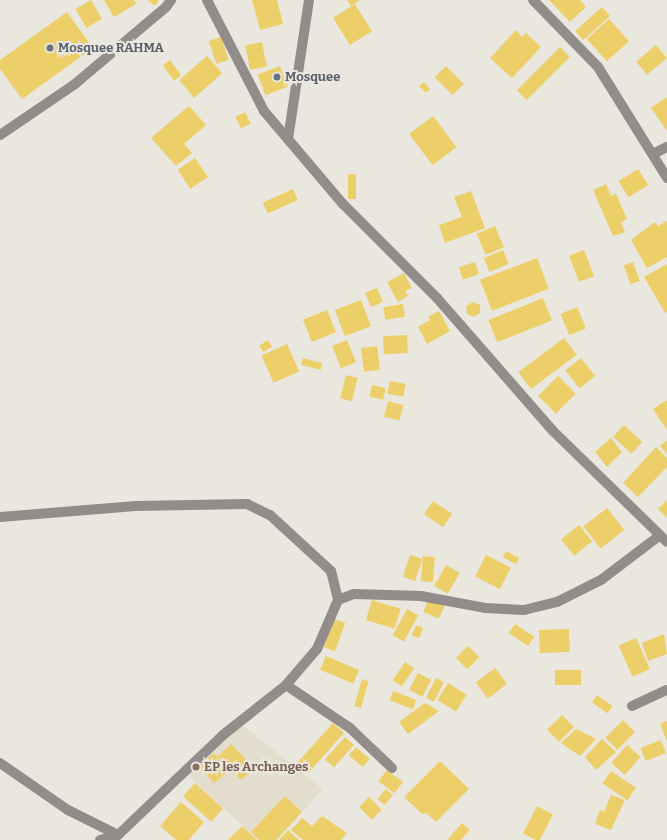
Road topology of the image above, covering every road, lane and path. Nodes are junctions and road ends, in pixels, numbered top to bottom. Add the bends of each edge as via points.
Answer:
1 (171, 0) edge
2 (207, 0) edge
3 (533, 0) edge
4 (310, 1) edge
5 (0, 135) edge
6 (288, 139) junction
7 (667, 147) edge
8 (653, 154) junction
9 (667, 178) edge
10 (0, 517) edge
11 (663, 539) edge
12 (338, 600) junction
13 (286, 685) junction
14 (667, 690) edge
15 (632, 706) dead end
16 (0, 763) edge
17 (392, 768) dead end
18 (118, 835) junction
19 (100, 840) edge

1 - 5 street via 75,84
2 - 6 street via 264,111
3 - 8 street via 598,67
4 - 6 street
6 - 11 street via 343,204 437,298 553,431
7 - 8 street
8 - 9 street
10 - 12 street via 136,506 247,504 270,515 331,571
11 - 12 street via 601,580 557,602 524,610 485,608 421,596 354,594
12 - 13 street via 317,649
13 - 17 street via 350,728
13 - 18 street via 223,735
14 - 15 street
16 - 18 street via 68,810
18 - 19 street

